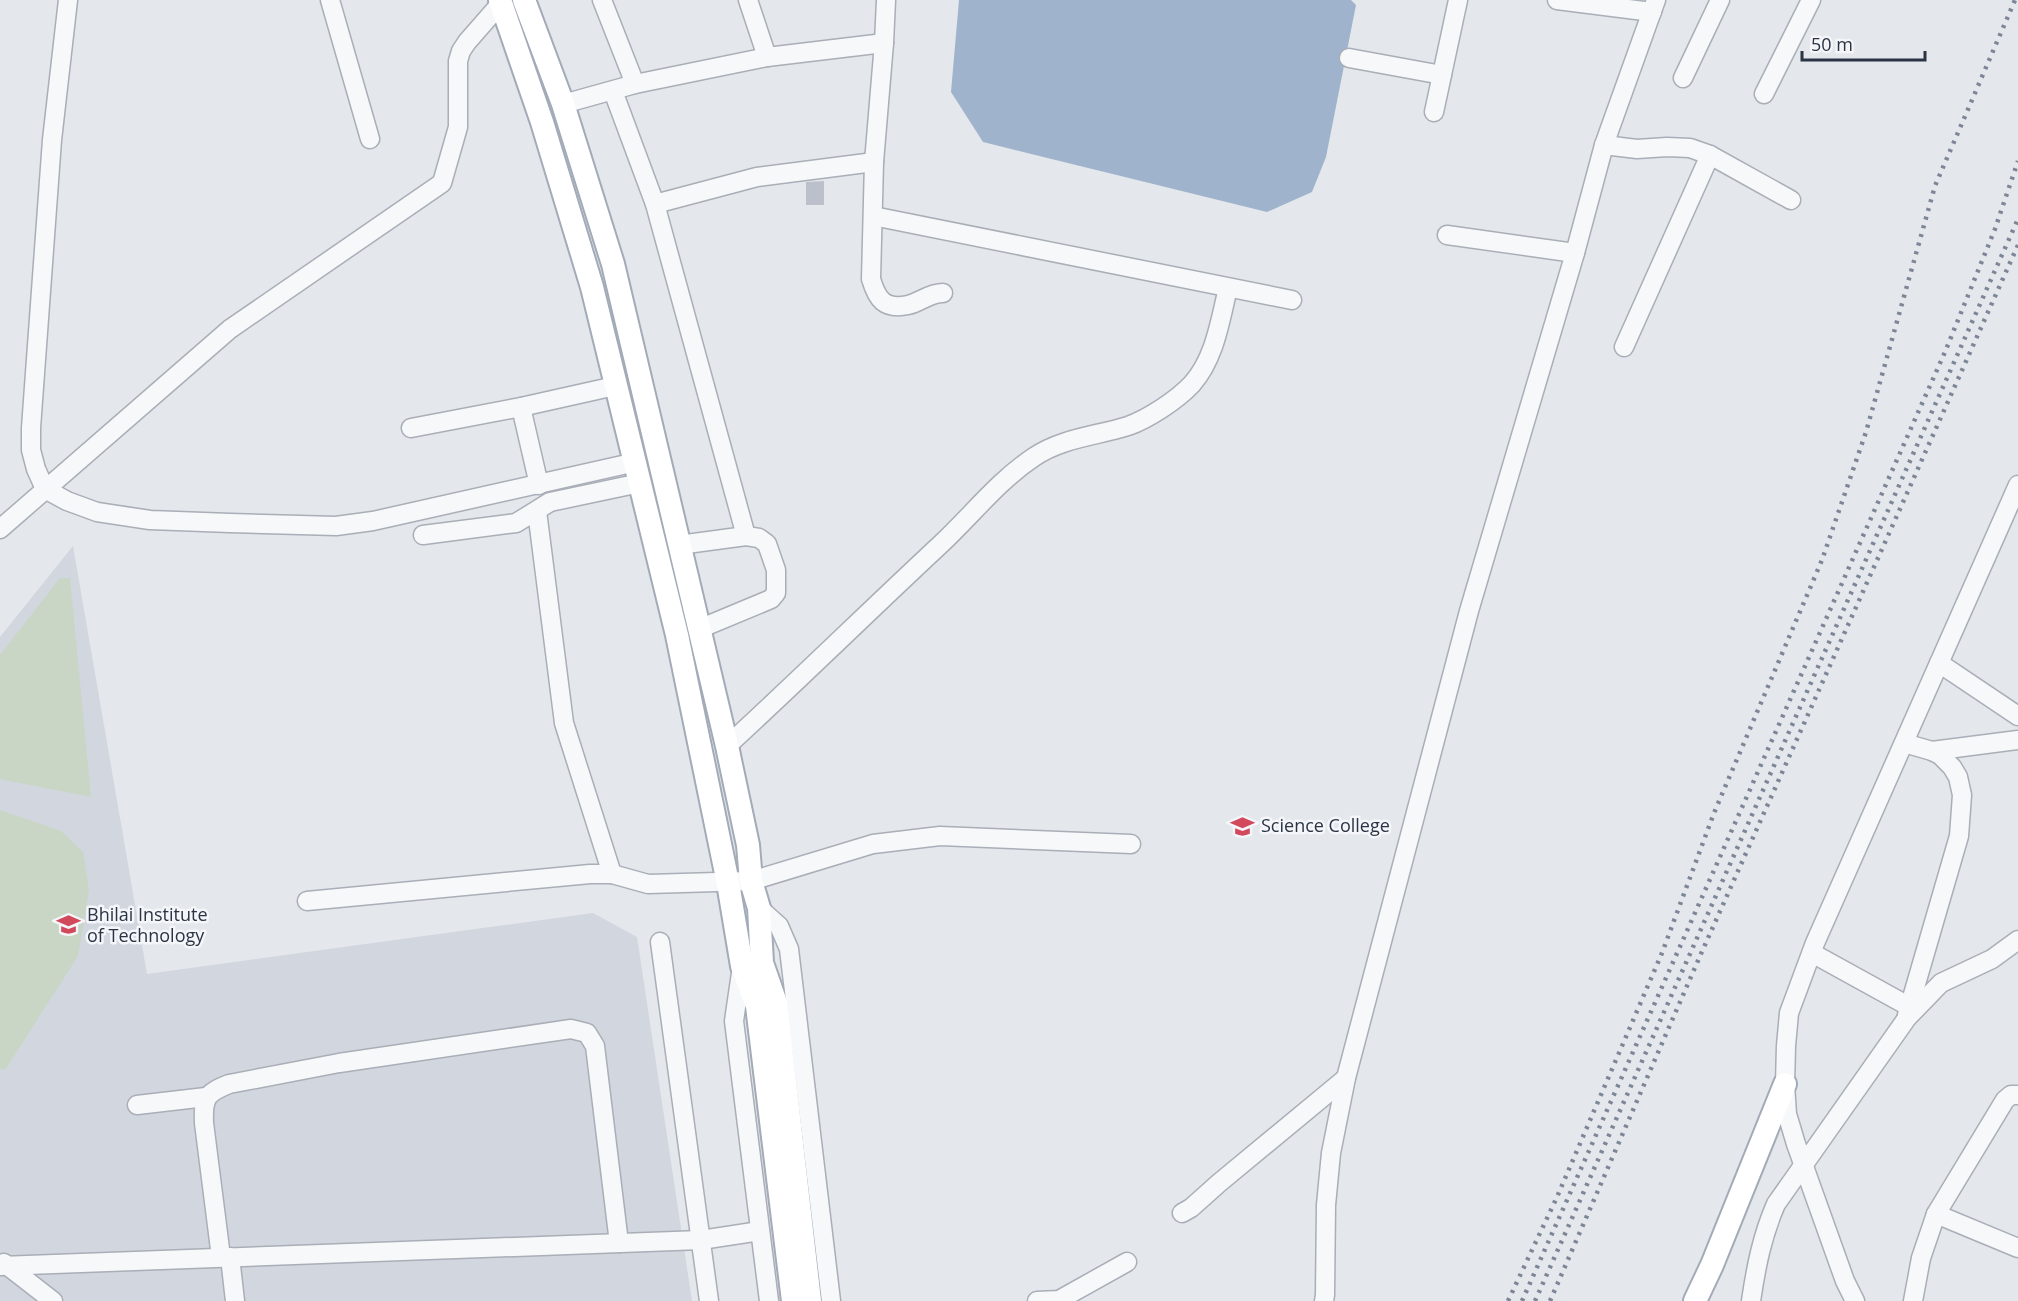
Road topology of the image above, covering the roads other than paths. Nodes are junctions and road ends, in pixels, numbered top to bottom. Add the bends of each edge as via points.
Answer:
1 (68, 0) edge
2 (330, 0) edge
3 (524, 0) edge
4 (602, 0) edge
5 (748, 0) edge
6 (886, 0) edge
7 (1458, 0) edge
8 (1558, 0) edge
9 (1720, 0) edge
10 (1811, 0) edge
11 (500, 2) edge
12 (1654, 6) edge
13 (885, 43) junction
14 (767, 57) junction
15 (1349, 58) dead end
16 (1442, 75) junction
17 (1683, 78) dead end
18 (635, 84) junction
19 (613, 91) junction
20 (1764, 94) dead end
21 (562, 104) junction
22 (1434, 112) dead end
23 (370, 139) dead end
24 (1604, 145) junction
25 (1710, 155) junction
26 (874, 162) junction
27 (1791, 200) dead end
28 (655, 204) junction
29 (873, 216) junction
30 (1447, 235) dead end
31 (1575, 254) junction
32 (1228, 288) junction
33 (943, 293) dead end
34 (1293, 300) dead end
35 (1624, 347) dead end
36 (615, 386) junction
37 (520, 407) junction
38 (411, 428) dead end
39 (638, 472) junction
40 (538, 484) junction
41 (2018, 485) edge
42 (57, 495) junction
43 (537, 512) junction
44 (0, 529) edge
45 (423, 535) dead end
46 (746, 536) junction
47 (679, 545) junction
48 (699, 628) junction
49 (1939, 663) junction
50 (2018, 716) edge
51 (2018, 740) edge
52 (1904, 743) junction
53 (727, 746) junction
54 (1932, 751) junction
55 (1131, 844) dead end
56 (612, 874) junction
57 (752, 881) junction
58 (728, 883) junction
59 (307, 901) dead end
60 (759, 908) junction
61 (2018, 940) edge
62 (660, 942) dead end
63 (1812, 953) junction
64 (742, 966) junction
65 (766, 1005) junction
66 (1908, 1013) junction
67 (1346, 1078) junction
68 (1785, 1084) junction
69 (2018, 1095) edge
70 (206, 1097) junction
71 (137, 1105) dead end
72 (1804, 1164) junction
73 (1182, 1213) dead end
74 (1936, 1214) junction
75 (760, 1231) junction
76 (700, 1240) junction
77 (620, 1243) junction
78 (2018, 1248) edge
79 (225, 1257) junction
80 (1127, 1262) dead end
81 (2, 1264) edge
82 (53, 1301) edge
83 (235, 1301) edge
84 (709, 1301) edge
85 (769, 1301) edge
86 (792, 1301) edge
87 (810, 1301) edge
88 (831, 1301) edge
89 (1037, 1301) edge
90 (1324, 1301) edge
91 (1695, 1301) edge
92 (1751, 1301) edge
93 (1855, 1301) edge
94 (1913, 1301) edge

1 - 42 street via 52,140 31,428 36,469
2 - 23 street
3 - 21 main road
4 - 18 street
5 - 14 street
6 - 13 street
7 - 16 street
8 - 12 street
9 - 17 street
10 - 20 street
11 - 36 main road via 589,276
11 - 42 street via 461,51 458,127 442,183 230,329
12 - 24 street
13 - 14 street
13 - 26 street
14 - 18 street
15 - 16 street
16 - 22 street
18 - 19 street
19 - 21 street
19 - 28 street
21 - 47 main road via 613,264
24 - 25 street via 1690,148
24 - 31 street
25 - 27 street
25 - 35 street
26 - 28 street via 756,177
26 - 29 street
28 - 46 street
29 - 32 street
29 - 33 street via 871,279 879,301 908,305
30 - 31 street
31 - 67 street via 1469,611
32 - 34 street
32 - 53 street via 1206,367 1190,386 1157,412 1129,426 1068,440 1035,456 999,484 955,531
36 - 37 street
36 - 39 main road
37 - 38 street
37 - 40 street
39 - 40 street
39 - 43 street via 550,502
39 - 58 main road via 677,634
40 - 42 street via 336,526 150,520 97,512
41 - 49 street
42 - 44 street
43 - 45 street via 516,523
43 - 56 street via 564,723
46 - 47 street
46 - 48 street via 767,544 776,570 776,593 771,599
47 - 48 main road
48 - 53 main road
49 - 50 street
49 - 52 street
51 - 54 street
52 - 54 street
52 - 63 street
53 - 57 main road
54 - 66 street via 1958,777 1961,823
55 - 57 street via 940,836 907,839 873,844
56 - 58 street via 648,884
56 - 59 street
57 - 58 street
57 - 60 main road
58 - 64 main road
60 - 65 main road
60 - 88 street via 779,926 789,948
61 - 66 street via 1992,958 1941,983
62 - 76 street
63 - 66 street
63 - 68 street via 1789,1013
64 - 65 main road
64 - 75 street via 734,1021
65 - 86 main road
65 - 87 main road
66 - 72 street
67 - 73 street
67 - 90 street via 1330,1163
68 - 72 street via 1787,1114
68 - 91 main road
69 - 74 street via 2008,1096
70 - 71 street
70 - 77 street via 229,1084 339,1063 571,1029 587,1033 595,1046
70 - 79 street via 204,1123
72 - 92 street via 1776,1204 1765,1229
72 - 93 street
74 - 78 street
74 - 94 street via 1921,1258
75 - 76 street
75 - 85 street
76 - 77 street
76 - 84 street
77 - 79 street
79 - 81 street
79 - 83 street
80 - 89 street via 1059,1300
81 - 82 street

